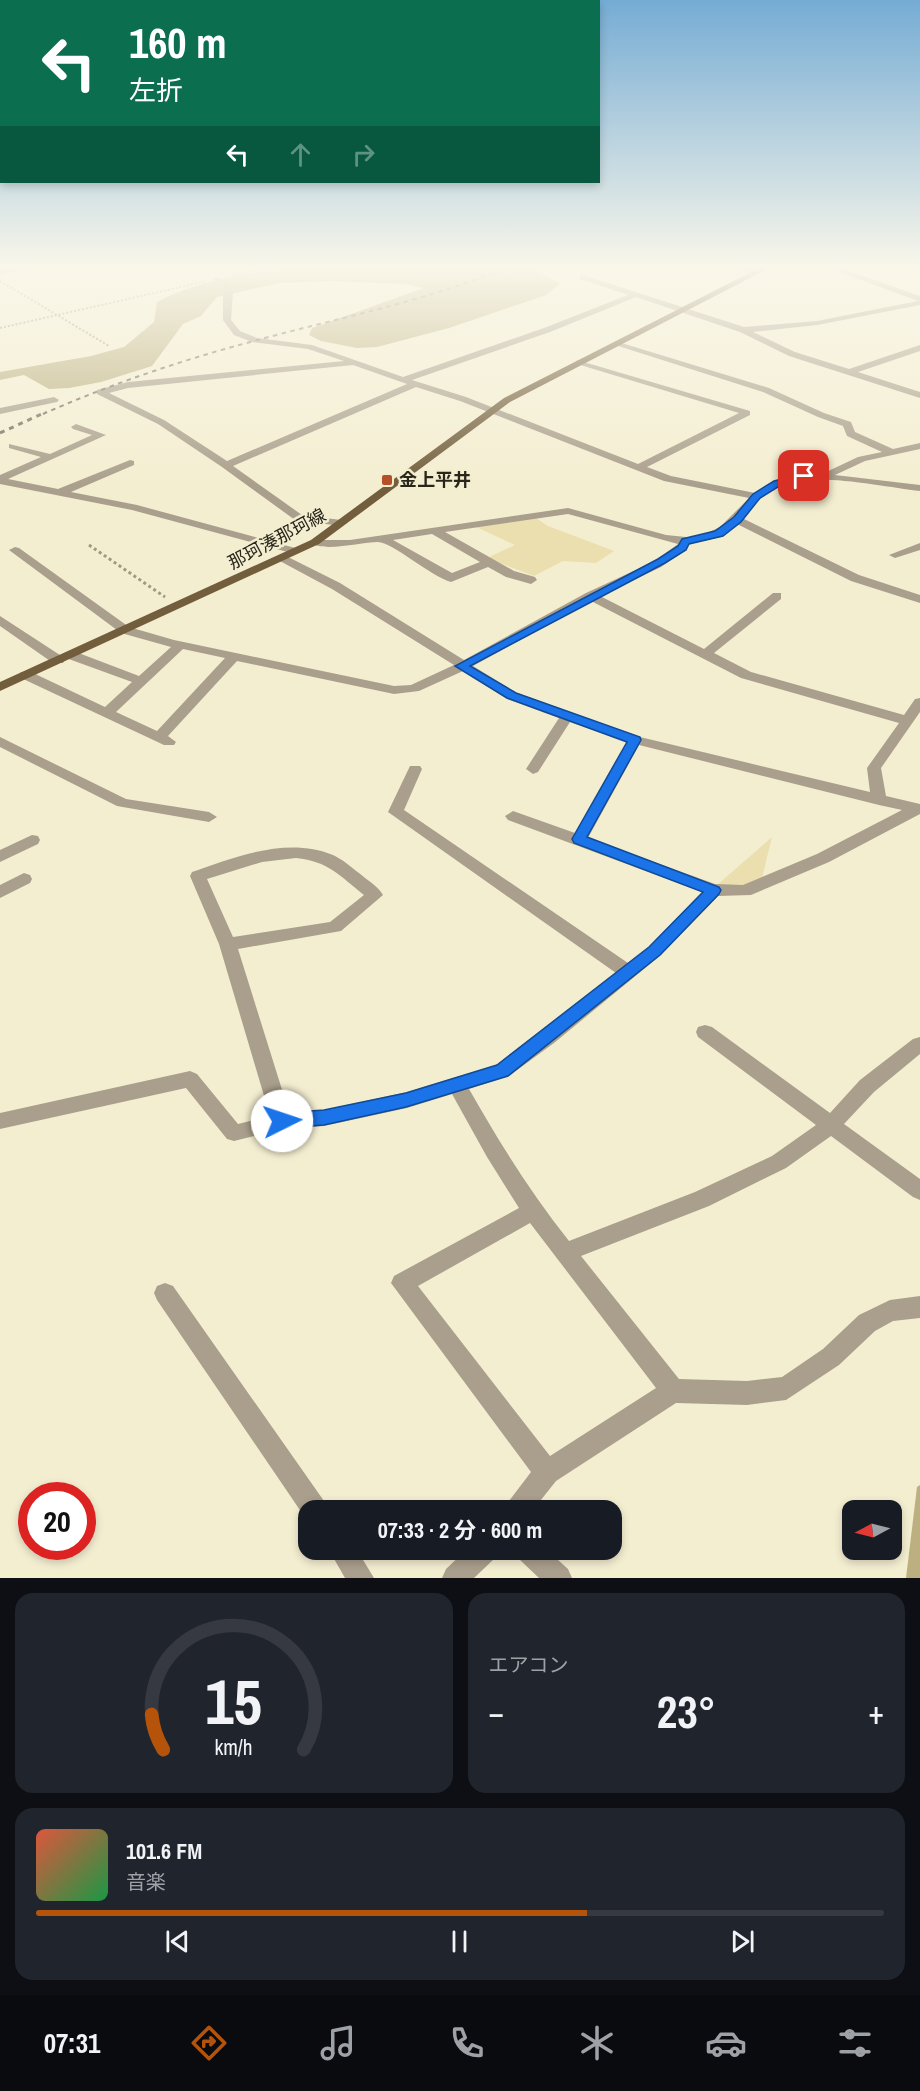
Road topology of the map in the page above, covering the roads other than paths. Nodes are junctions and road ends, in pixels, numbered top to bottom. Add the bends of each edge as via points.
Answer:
1 (252, 339) edge
2 (522, 339) edge
3 (627, 339) edge
4 (761, 339) edge
5 (618, 343) junction
6 (920, 348) edge
7 (354, 362) junction
8 (579, 362) junction
9 (850, 372) junction
10 (403, 380) junction
11 (415, 384) junction
12 (920, 395) edge
13 (54, 400) dead end
14 (0, 411) edge
15 (492, 411) junction
16 (76, 427) dead end
17 (13, 446) dead end
18 (920, 446) edge
19 (891, 452) junction
20 (51, 457) junction
21 (130, 463) dead end
22 (226, 465) junction
23 (638, 468) junction
24 (826, 476) junction
25 (0, 480) edge
26 (920, 488) edge
27 (58, 493) junction
28 (756, 496) junction
29 (737, 519) junction
30 (341, 523) junction
31 (434, 531) junction
32 (383, 539) junction
33 (315, 542) junction
34 (686, 542) junction
35 (920, 546) edge
36 (15, 550) dead end
37 (289, 555) junction
38 (895, 555) dead end
39 (489, 562) junction
40 (531, 580) dead end
41 (590, 596) junction
42 (777, 596) dead end
43 (920, 599) edge
44 (0, 620) edge
45 (125, 630) junction
46 (181, 644) junction
47 (705, 654) junction
48 (234, 656) junction
49 (65, 658) junction
50 (461, 666) junction
51 (26, 675) junction
52 (141, 681) junction
53 (0, 687) edge
54 (920, 702) edge
55 (106, 713) junction
56 (567, 716) junction
57 (908, 721) junction
58 (635, 740) junction
59 (0, 741) edge
60 (415, 769) dead end
61 (533, 769) dead end
62 (879, 800) junction
63 (919, 809) edge
64 (513, 816) dead end
65 (209, 817) dead end
66 (579, 839) junction
67 (32, 840) dead end
68 (0, 856) edge
69 (24, 879) dead end
70 (714, 890) junction
71 (0, 892) edge
72 (228, 944) junction
73 (628, 972) junction
74 (705, 1032) dead end
75 (920, 1044) edge
76 (457, 1085) junction
77 (0, 1120) edge
78 (282, 1121) junction
79 (831, 1125) junction
80 (920, 1191) edge
81 (533, 1211) junction
82 (566, 1252) junction
83 (165, 1293) dead end
84 (920, 1307) edge
85 (673, 1391) junction
86 (547, 1472) junction
87 (308, 1500) edge
88 (526, 1500) edge
89 (349, 1560) edge
90 (474, 1560) edge
91 (539, 1560) edge
92 (361, 1578) edge
93 (455, 1578) edge
94 (559, 1578) edge

1 - 7 street via 309,347
2 - 10 street
3 - 5 main road, 那珂湊那珂線
4 - 9 street via 792,354
5 - 8 main road, 那珂湊那珂線
5 - 19 street via 766,390 848,424 850,434
6 - 9 street
7 - 10 street
7 - 22 street via 128,385 100,392 161,422
8 - 15 main road, 那珂湊那珂線
8 - 23 street via 747,412
9 - 12 street
10 - 11 street
11 - 15 street
11 - 22 street
13 - 14 street
15 - 23 street
15 - 30 main road, 那珂湊那珂線
16 - 20 street via 101,435
17 - 20 street
18 - 19 street
19 - 24 street via 862,459
20 - 25 street
21 - 27 street
22 - 30 street via 299,518
23 - 28 street via 677,482
24 - 26 street
24 - 28 street via 790,479
25 - 27 street
27 - 37 street via 133,507
28 - 29 street
29 - 34 street via 719,534
29 - 43 street via 855,578
30 - 33 main road, 那珂湊那珂線
31 - 32 street
31 - 34 street via 568,511
31 - 39 street
32 - 33 street
32 - 39 street via 451,578
33 - 37 main road, 那珂湊那珂線
34 - 41 street via 662,561
35 - 38 street
36 - 45 street
37 - 45 main road, 那珂湊那珂線
37 - 50 street
39 - 40 street
41 - 47 street
41 - 50 street
42 - 47 street
44 - 49 street
45 - 46 street
45 - 49 main road, 那珂湊那珂線
46 - 48 street
46 - 52 street
47 - 57 street via 746,675
48 - 50 street via 394,690 414,689
48 - 55 street via 164,740
49 - 51 main road, 那珂湊那珂線
49 - 52 street
50 - 56 street via 512,696
51 - 53 main road, 那珂湊那珂線
51 - 55 street
52 - 55 street
54 - 57 street
56 - 58 street
56 - 61 street
57 - 62 street via 874,768
58 - 62 street
58 - 66 street
59 - 65 street via 122,803
60 - 73 street via 396,812
62 - 63 street
63 - 70 street via 823,858 745,891
64 - 66 street
66 - 70 street
67 - 68 street
69 - 71 street
70 - 73 street
72 - 72 street via 334,927 375,895 327,858 295,852 235,862 198,876
72 - 78 street
73 - 76 street via 502,1071
74 - 79 street
75 - 79 street via 867,1086
76 - 78 street via 324,1118
76 - 81 street
77 - 78 street via 190,1079 234,1133
79 - 80 street
79 - 82 street via 778,1162 702,1199
81 - 82 street
81 - 86 street via 402,1283
82 - 85 street
83 - 87 street
84 - 85 street via 890,1311 867,1323 831,1357 786,1388 747,1393
85 - 86 street
86 - 88 street
89 - 92 street
90 - 93 street
91 - 94 street

